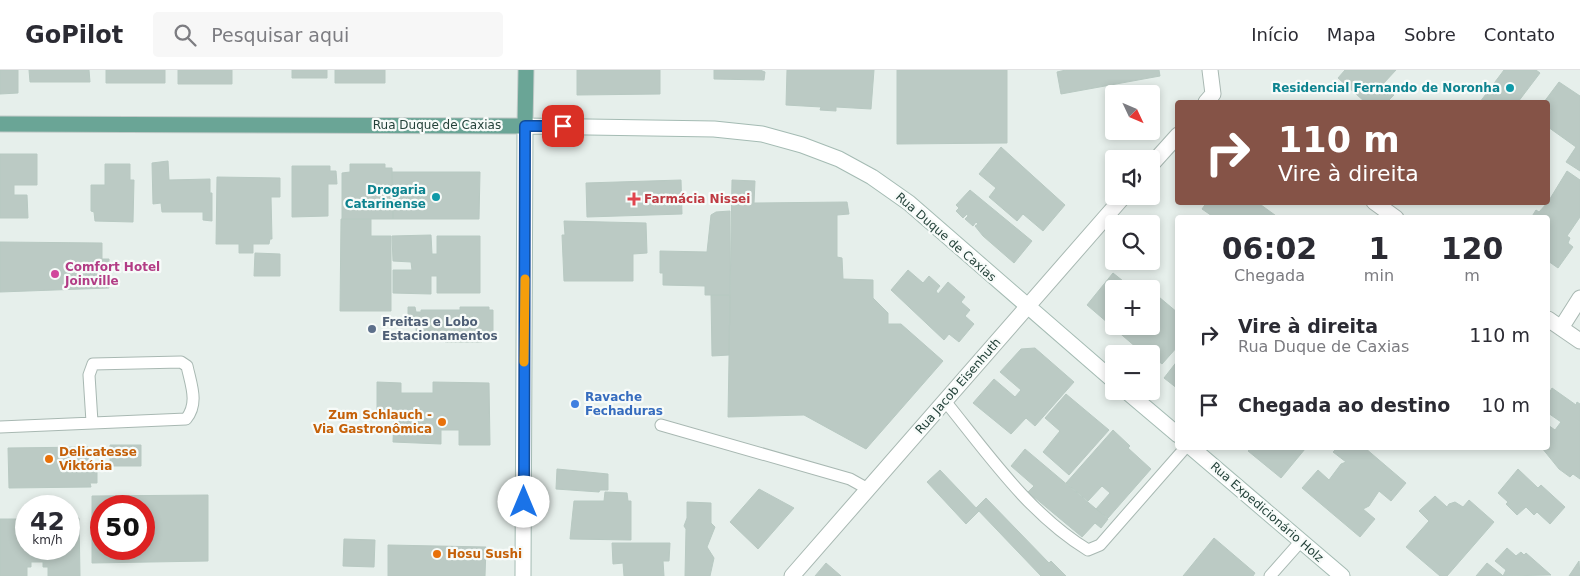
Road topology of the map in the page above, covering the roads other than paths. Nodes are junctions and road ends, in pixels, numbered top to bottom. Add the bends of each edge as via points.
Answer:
1 (526, 70) edge
2 (1210, 70) edge
3 (1215, 100) edge
4 (0, 124) edge
5 (525, 126) junction
6 (1175, 138) edge
7 (1160, 155) edge
8 (1116, 205) edge
9 (1378, 205) edge
10 (1392, 215) edge
11 (1580, 298) edge
12 (1027, 307) junction
13 (1550, 320) edge
14 (1561, 328) junction
15 (1580, 341) edge
16 (1105, 373) edge
17 (1137, 400) edge
18 (945, 401) junction
19 (92, 422) junction
20 (661, 425) dead end
21 (0, 427) edge
22 (1175, 432) edge
23 (1183, 450) edge
24 (1194, 450) edge
25 (868, 489) junction
26 (1301, 541) junction
27 (523, 576) edge
28 (792, 576) edge
29 (1270, 576) edge
30 (1342, 576) edge

1 - 5 main road
2 - 3 main road
4 - 5 main road, Rua Duque de Caxias
5 - 12 main road, Rua Duque de Caxias via 714,129 762,134 802,145 839,159 909,203
5 - 27 main road
6 - 7 main road
8 - 12 main road, Rua Jacob Eisenhuth
9 - 10 main road
11 - 14 main road
12 - 16 main road
12 - 18 main road, Rua Jacob Eisenhuth
13 - 14 main road
14 - 15 main road
17 - 22 main road
18 - 23 lane via 1021,494 1062,535 1088,550 1100,545
18 - 25 main road, Rua Jacob Eisenhuth
19 - 19 lane via 89,375 93,364 181,362 187,366 194,400 193,410 186,419
19 - 21 lane
20 - 25 lane via 850,479
24 - 26 main road, Rua Expedicionário Holz
25 - 28 main road, Rua Jacob Eisenhuth
26 - 29 lane
26 - 30 main road, Rua Expedicionário Holz

